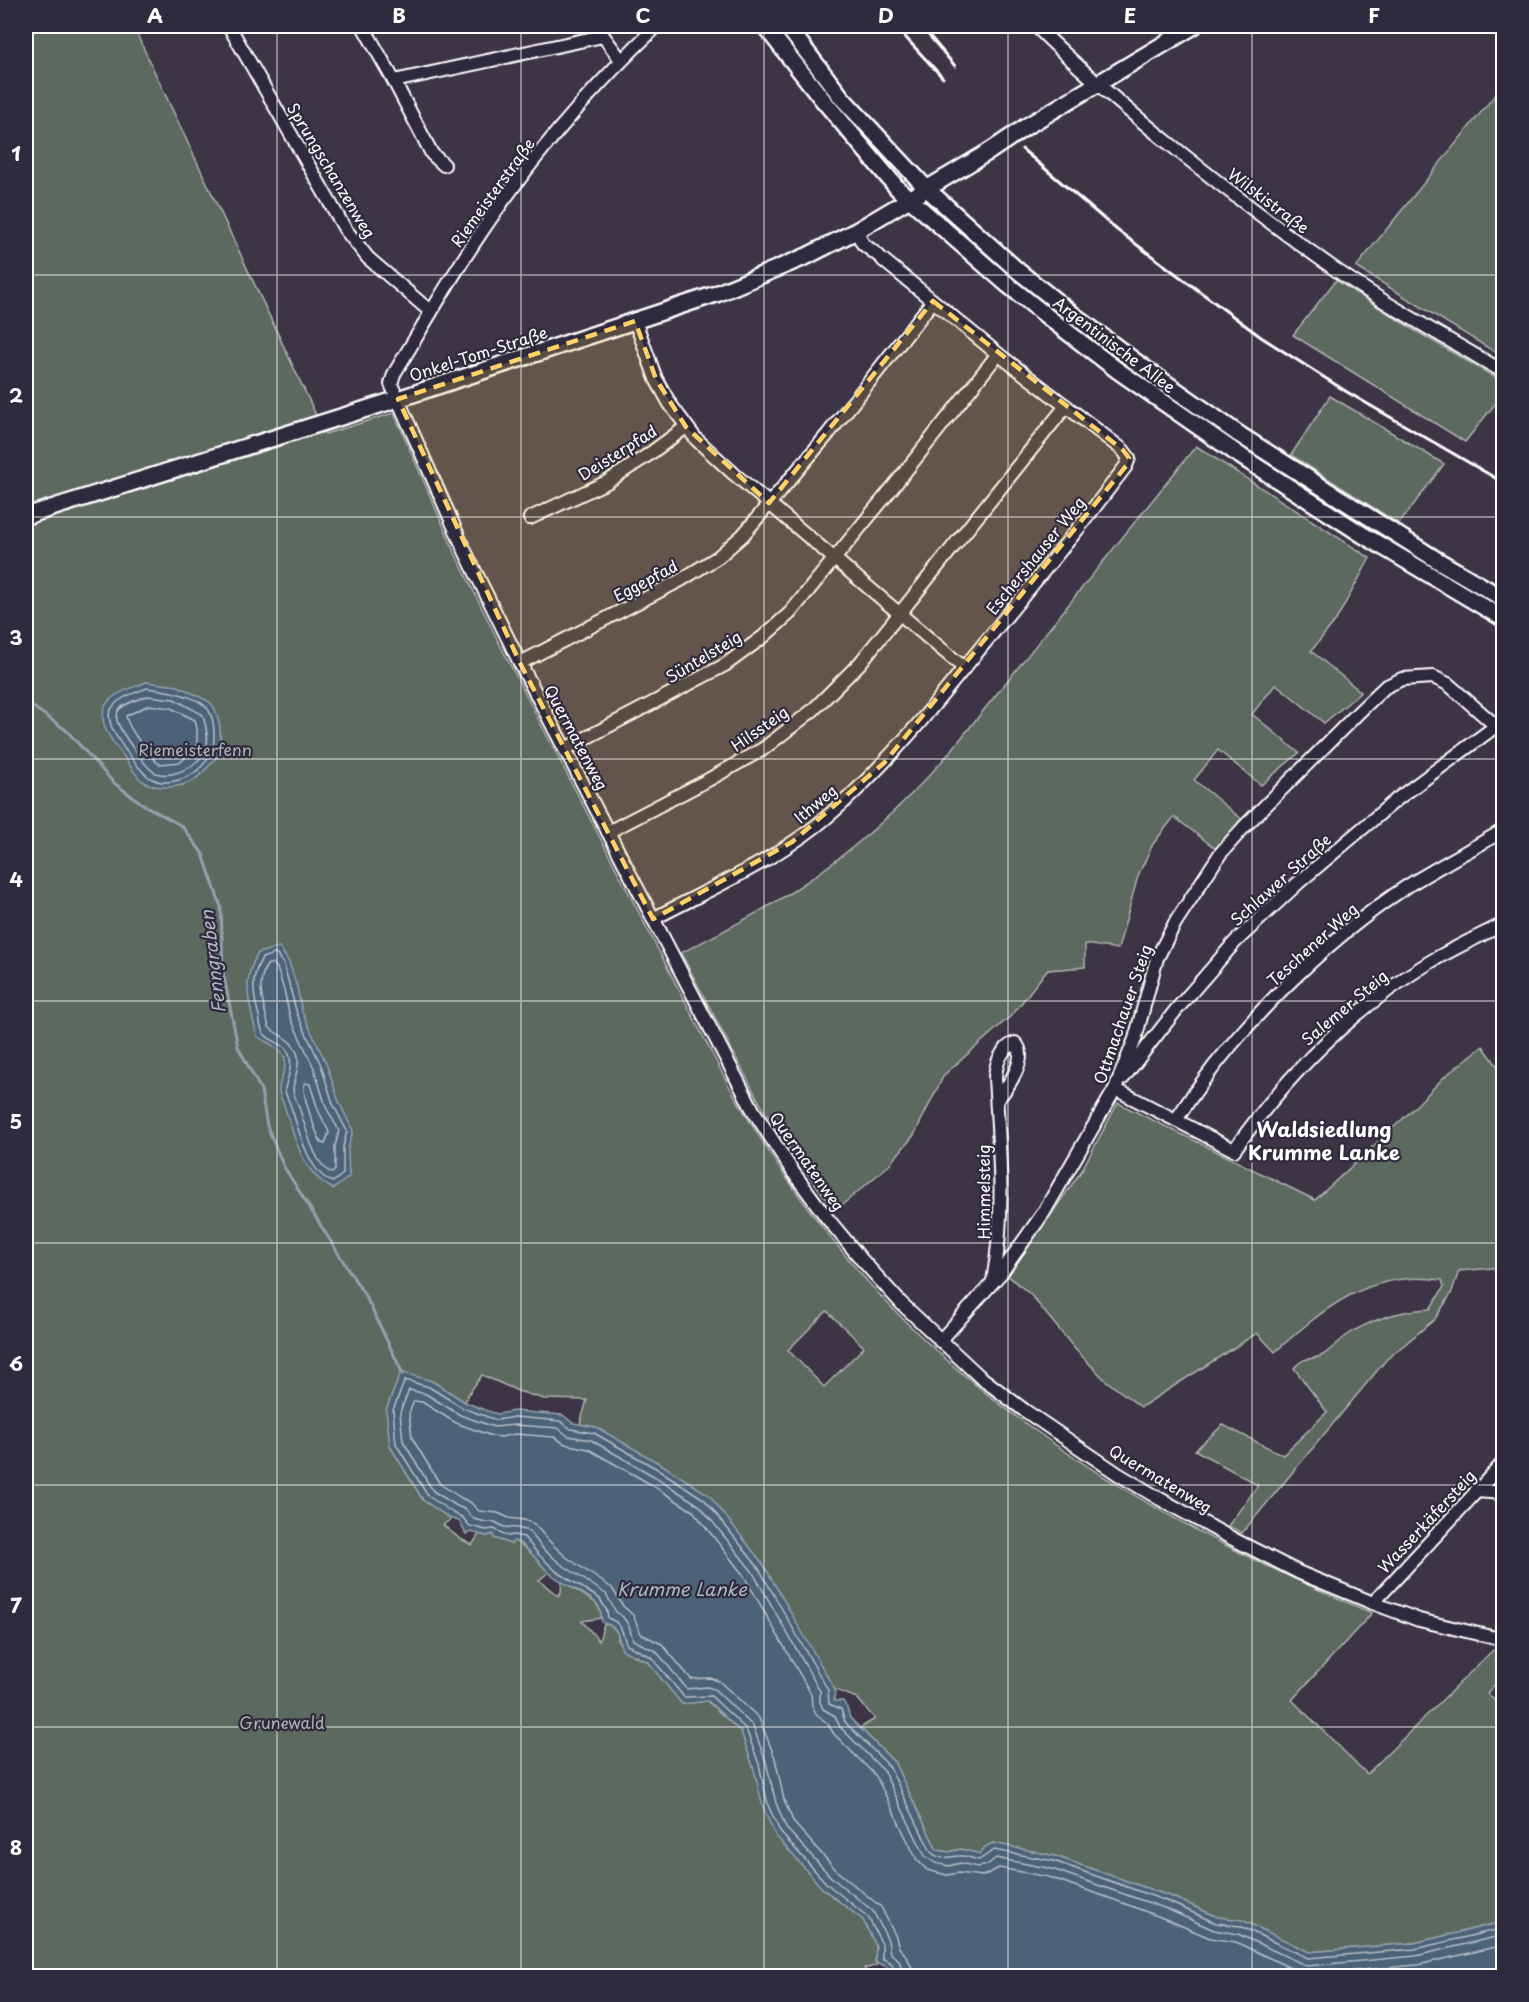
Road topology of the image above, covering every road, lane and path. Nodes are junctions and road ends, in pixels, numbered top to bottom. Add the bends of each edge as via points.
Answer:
1 (229, 26) edge
2 (363, 26) edge
3 (657, 26) edge
4 (765, 26) edge
5 (787, 26) edge
6 (1036, 26) edge
7 (1194, 26) edge
8 (599, 31) edge
9 (621, 60) junction
10 (394, 81) junction
11 (1097, 85) junction
12 (444, 165) dead end
13 (927, 189) junction
14 (910, 199) junction
15 (856, 231) junction
16 (933, 301) junction
17 (431, 312) junction
18 (636, 321) junction
19 (998, 354) junction
20 (1503, 372) edge
21 (398, 399) junction
22 (1066, 406) junction
23 (686, 427) junction
24 (769, 503) junction
25 (26, 516) edge
26 (530, 518) dead end
27 (834, 559) junction
28 (1503, 599) edge
29 (899, 614) junction
30 (1503, 619) edge
31 (520, 663) junction
32 (963, 668) junction
33 (1500, 729) edge
34 (565, 749) junction
35 (1503, 830) edge
36 (608, 832) junction
37 (653, 919) junction
38 (1503, 924) edge
39 (1115, 1089) junction
40 (997, 1100) dead end
41 (1176, 1120) junction
42 (993, 1282) junction
43 (940, 1341) junction
44 (1503, 1462) edge
45 (1476, 1491) junction
46 (1503, 1493) edge
47 (1373, 1603) junction
48 (1503, 1640) edge

1 - 17 street, Sprungschanzenweg via 356,245
2 - 10 street
3 - 9 street, Riemeisterstraße
4 - 14 main road, Argentinische Allee via 823,100
5 - 13 main road, Argentinische Allee via 842,98
6 - 11 street, Wilskistraße
7 - 11 main road
8 - 9 street
8 - 10 street
9 - 17 street, Riemeisterstraße via 518,181
10 - 12 street via 432,154
11 - 13 main road, Onkel-Tom-Straße, bridge
11 - 20 street, Wilskistraße via 1210,177 1337,270
13 - 14 main road, Onkel-Tom-Straße
13 - 28 main road, Argentinische Allee via 1017,270 1140,365 1311,481
14 - 15 main road, Onkel-Tom-Straße
14 - 30 main road, Argentinische Allee via 1008,285 1118,370 1294,491
15 - 16 street, Eschershauser Weg via 863,244
15 - 18 main road, Onkel-Tom-Straße via 750,281
16 - 19 street, Eschershauser Weg
16 - 24 street
17 - 21 street, Riemeisterstraße via 392,380
18 - 21 main road, Onkel-Tom-Straße
18 - 23 street via 656,379
19 - 22 street, Eschershauser Weg
19 - 27 street
21 - 25 main road, Onkel-Tom-Straße
21 - 31 street, Quermatenweg via 464,549
22 - 29 street
22 - 32 street, Eschershauser Weg via 1123,450 1129,458 1126,466
23 - 24 street
23 - 26 street, Deisterpfad via 608,482
24 - 27 street
24 - 31 street, Eggepfad via 718,557
27 - 29 street
27 - 34 street, Süntelsteig via 790,613 744,652
29 - 32 street
29 - 36 street, Hilssteig via 838,687 763,749
31 - 34 street, Quermatenweg
32 - 37 street, Ithweg via 900,745 817,825 767,858
33 - 39 street, Schlawer Straße via 1396,800 1298,883 1235,942
33 - 39 street, Ottmachauer Steig via 1448,684 1433,677 1402,679 1385,687 1220,854 1175,922 1157,958 1135,1039
34 - 36 street, Quermatenweg
35 - 41 street, Teschener Weg via 1409,885 1341,935 1253,1021
36 - 37 street, Quermatenweg
37 - 43 street, Quermatenweg via 753,1110 793,1172 862,1260
38 - 41 street, Salemer Steig via 1432,961 1338,1030 1257,1116 1234,1150
39 - 41 street
39 - 42 street, Ottmachauer Steig via 1044,1212
40 - 42 street, Himmelsteig via 1001,1224
42 - 43 street, Ottmachauer Steig
43 - 47 street, Quermatenweg via 1024,1410 1126,1479 1300,1573
44 - 45 street, Wasserkäfersteig
45 - 46 street
45 - 47 street, Wasserkäfersteig
47 - 48 street, Quermatenweg via 1419,1620

